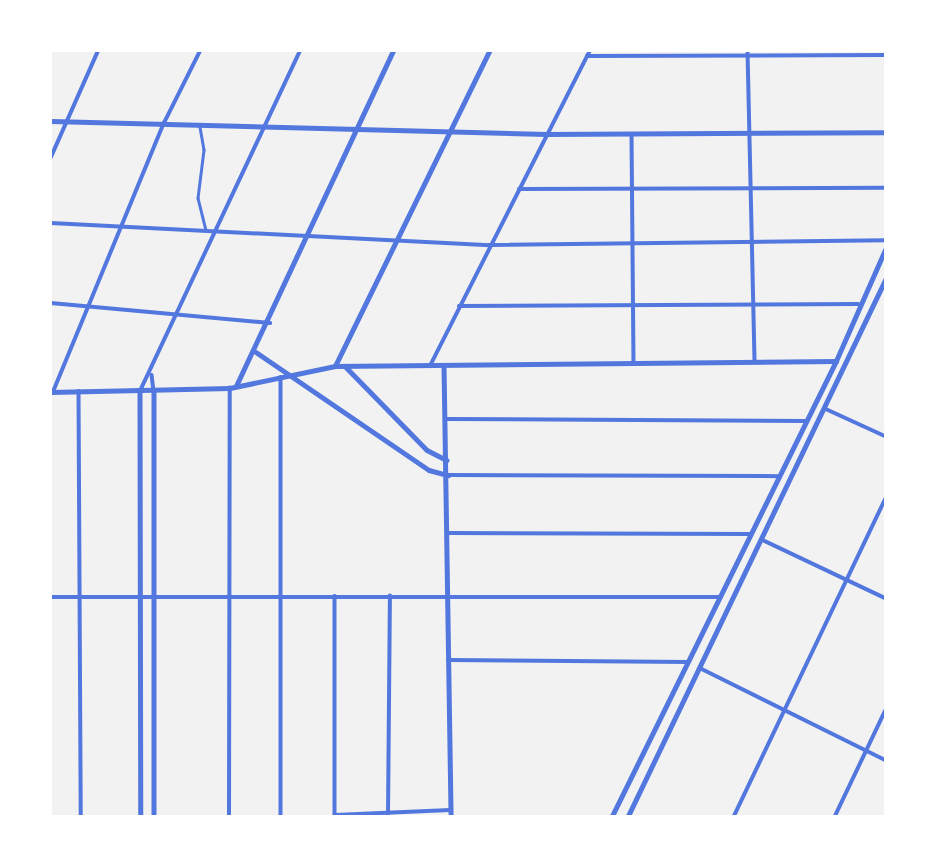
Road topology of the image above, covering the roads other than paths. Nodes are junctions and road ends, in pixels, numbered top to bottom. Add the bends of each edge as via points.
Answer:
1 (98, 51) edge
2 (200, 51) edge
3 (300, 51) edge
4 (393, 51) edge
5 (489, 51) edge
6 (590, 51) edge
7 (748, 51) edge
8 (885, 55) edge
9 (587, 57) junction
10 (748, 57) junction
11 (51, 121) edge
12 (67, 122) junction
13 (164, 123) junction
14 (199, 123) junction
15 (267, 124) junction
16 (357, 127) junction
17 (448, 129) junction
18 (632, 132) junction
19 (749, 132) junction
20 (885, 132) edge
21 (546, 134) junction
22 (51, 157) edge
23 (519, 188) junction
24 (632, 188) junction
25 (749, 188) junction
26 (885, 188) edge
27 (51, 223) edge
28 (121, 226) junction
29 (206, 230) junction
30 (218, 230) junction
31 (308, 234) junction
32 (398, 239) junction
33 (885, 240) edge
34 (751, 242) junction
35 (632, 243) junction
36 (489, 245) junction
37 (885, 250) edge
38 (885, 280) edge
39 (51, 303) edge
40 (858, 304) junction
41 (754, 305) junction
42 (86, 306) junction
43 (459, 306) junction
44 (631, 306) junction
45 (180, 314) junction
46 (270, 323) junction
47 (256, 352) junction
48 (836, 360) junction
49 (755, 361) junction
50 (634, 362) junction
51 (431, 364) junction
52 (444, 365) junction
53 (335, 366) junction
54 (345, 366) junction
55 (152, 373) junction
56 (291, 373) junction
57 (281, 375) junction
58 (233, 388) junction
59 (79, 391) junction
60 (140, 391) junction
61 (154, 391) junction
62 (52, 392) edge
63 (825, 409) junction
64 (447, 419) junction
65 (806, 421) junction
66 (885, 436) edge
67 (447, 460) junction
68 (448, 475) junction
69 (780, 475) junction
70 (885, 500) edge
71 (448, 533) junction
72 (751, 534) junction
73 (763, 540) junction
74 (848, 580) junction
75 (142, 596) junction
76 (335, 596) junction
77 (390, 596) junction
78 (447, 596) junction
79 (51, 597) edge
80 (81, 597) junction
81 (154, 597) junction
82 (228, 597) junction
83 (283, 597) junction
84 (721, 597) junction
85 (885, 598) edge
86 (448, 660) junction
87 (690, 662) junction
88 (700, 668) junction
89 (784, 711) junction
90 (885, 711) edge
91 (866, 751) junction
92 (885, 760) edge
93 (450, 813) edge
94 (335, 815) edge
95 (388, 815) edge
96 (81, 816) edge
97 (141, 816) edge
98 (154, 816) edge
99 (229, 816) edge
100 (281, 816) edge
101 (612, 816) edge
102 (628, 816) edge
103 (734, 816) edge
104 (835, 816) edge

1 - 12 street
2 - 13 street
3 - 15 street
4 - 16 street
5 - 17 street
6 - 9 street
7 - 10 street
8 - 10 street
9 - 10 street
9 - 21 street
10 - 19 street
11 - 12 street
12 - 13 street
12 - 22 street
13 - 14 street
13 - 28 street
14 - 15 street
14 - 29 street via 204,150 198,198
15 - 16 street
15 - 30 street
16 - 17 street
16 - 31 street
17 - 21 street
17 - 32 street
18 - 19 street
18 - 21 street
18 - 24 street
19 - 20 street
19 - 25 street
21 - 23 street
23 - 24 street
23 - 36 street
24 - 25 street
24 - 35 street
25 - 26 street
25 - 34 street
27 - 28 street
28 - 29 street
28 - 42 street
29 - 30 street
30 - 31 street
30 - 45 street
31 - 32 street
31 - 46 street
32 - 36 street
32 - 53 street
33 - 34 street
34 - 35 street
34 - 41 street
35 - 36 street
35 - 44 street
36 - 43 street
37 - 40 street
38 - 63 street
39 - 42 street
40 - 41 street
40 - 48 street
41 - 44 street
41 - 49 street
42 - 45 street
42 - 62 street
43 - 44 street
43 - 51 street
44 - 50 street
45 - 46 street
45 - 55 street
46 - 47 street
47 - 56 street
47 - 58 street
48 - 49 street
48 - 65 street
49 - 50 street
50 - 52 street
51 - 52 street
51 - 54 street
52 - 64 street
53 - 54 street
53 - 56 street
54 - 67 street via 427,450
55 - 60 street
55 - 61 street
56 - 57 street
56 - 68 street via 429,470
57 - 58 street
57 - 83 street
58 - 61 street
58 - 82 street
59 - 60 street
59 - 62 street
59 - 80 street
60 - 61 street
60 - 75 street
61 - 81 street
63 - 66 street
63 - 73 street
64 - 65 street
64 - 67 street
65 - 69 street
67 - 68 street
68 - 69 street
68 - 71 street
69 - 72 street
70 - 74 street
71 - 72 street
71 - 78 street
72 - 84 street
73 - 74 street
73 - 88 street
74 - 85 street
74 - 89 street
75 - 80 street
75 - 81 street
75 - 97 street
76 - 77 street
76 - 83 street
76 - 94 street
77 - 78 street
77 - 95 street
78 - 84 street
78 - 86 street
79 - 80 street
80 - 96 street
81 - 82 street
81 - 98 street
82 - 83 street
82 - 99 street
83 - 100 street
84 - 87 street
86 - 87 street
86 - 93 street
87 - 101 street
88 - 89 street
88 - 102 street
89 - 91 street
89 - 103 street
90 - 91 street
91 - 92 street
91 - 104 street
93 - 95 street
94 - 95 street

